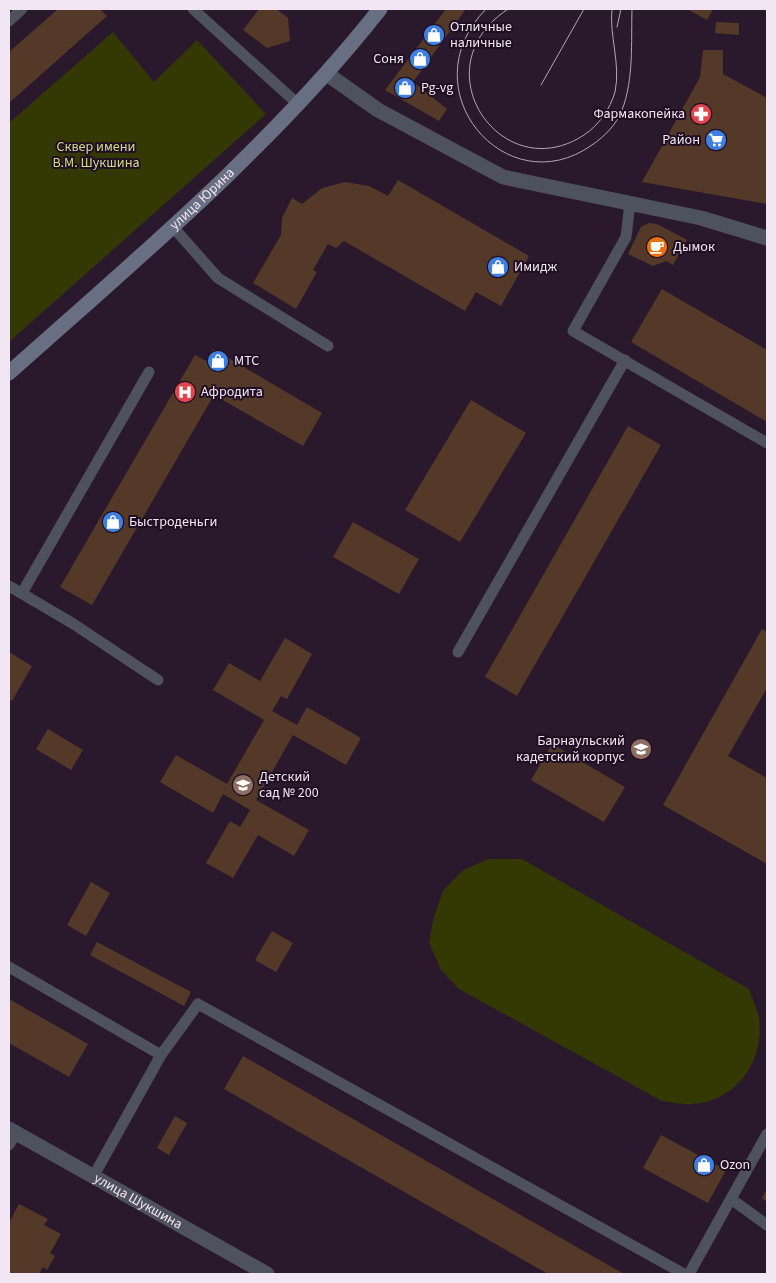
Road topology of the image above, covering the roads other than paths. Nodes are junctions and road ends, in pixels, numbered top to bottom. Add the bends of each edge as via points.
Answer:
1 (193, 9) edge
2 (380, 9) edge
3 (327, 74) junction
4 (299, 105) junction
5 (630, 203) junction
6 (173, 227) junction
7 (767, 238) edge
8 (328, 346) dead end
9 (625, 360) junction
10 (149, 372) dead end
11 (9, 373) edge
12 (767, 443) edge
13 (9, 586) edge
14 (22, 593) junction
15 (458, 652) dead end
16 (158, 680) dead end
17 (9, 967) edge
18 (161, 1055) junction
19 (767, 1134) edge
20 (11, 1135) edge
21 (93, 1177) junction
22 (731, 1199) junction
23 (767, 1225) edge
24 (267, 1274) edge
25 (684, 1274) edge
26 (689, 1274) edge

1 - 4 lane
2 - 3 street, улица Юрина
3 - 4 street, улица Юрина
3 - 5 street via 378,110 503,177
4 - 6 street, улица Юрина
5 - 7 street via 701,218
5 - 9 lane via 626,236 573,331
6 - 8 lane via 218,278
6 - 11 street, улица Юрина
9 - 12 lane
9 - 15 lane
10 - 14 lane
13 - 14 lane
14 - 16 lane
17 - 18 lane
18 - 21 lane
18 - 25 lane via 198,1004
19 - 22 lane
20 - 21 street, улица Шукшина
21 - 24 street, улица Шукшина
22 - 23 lane
22 - 26 lane

